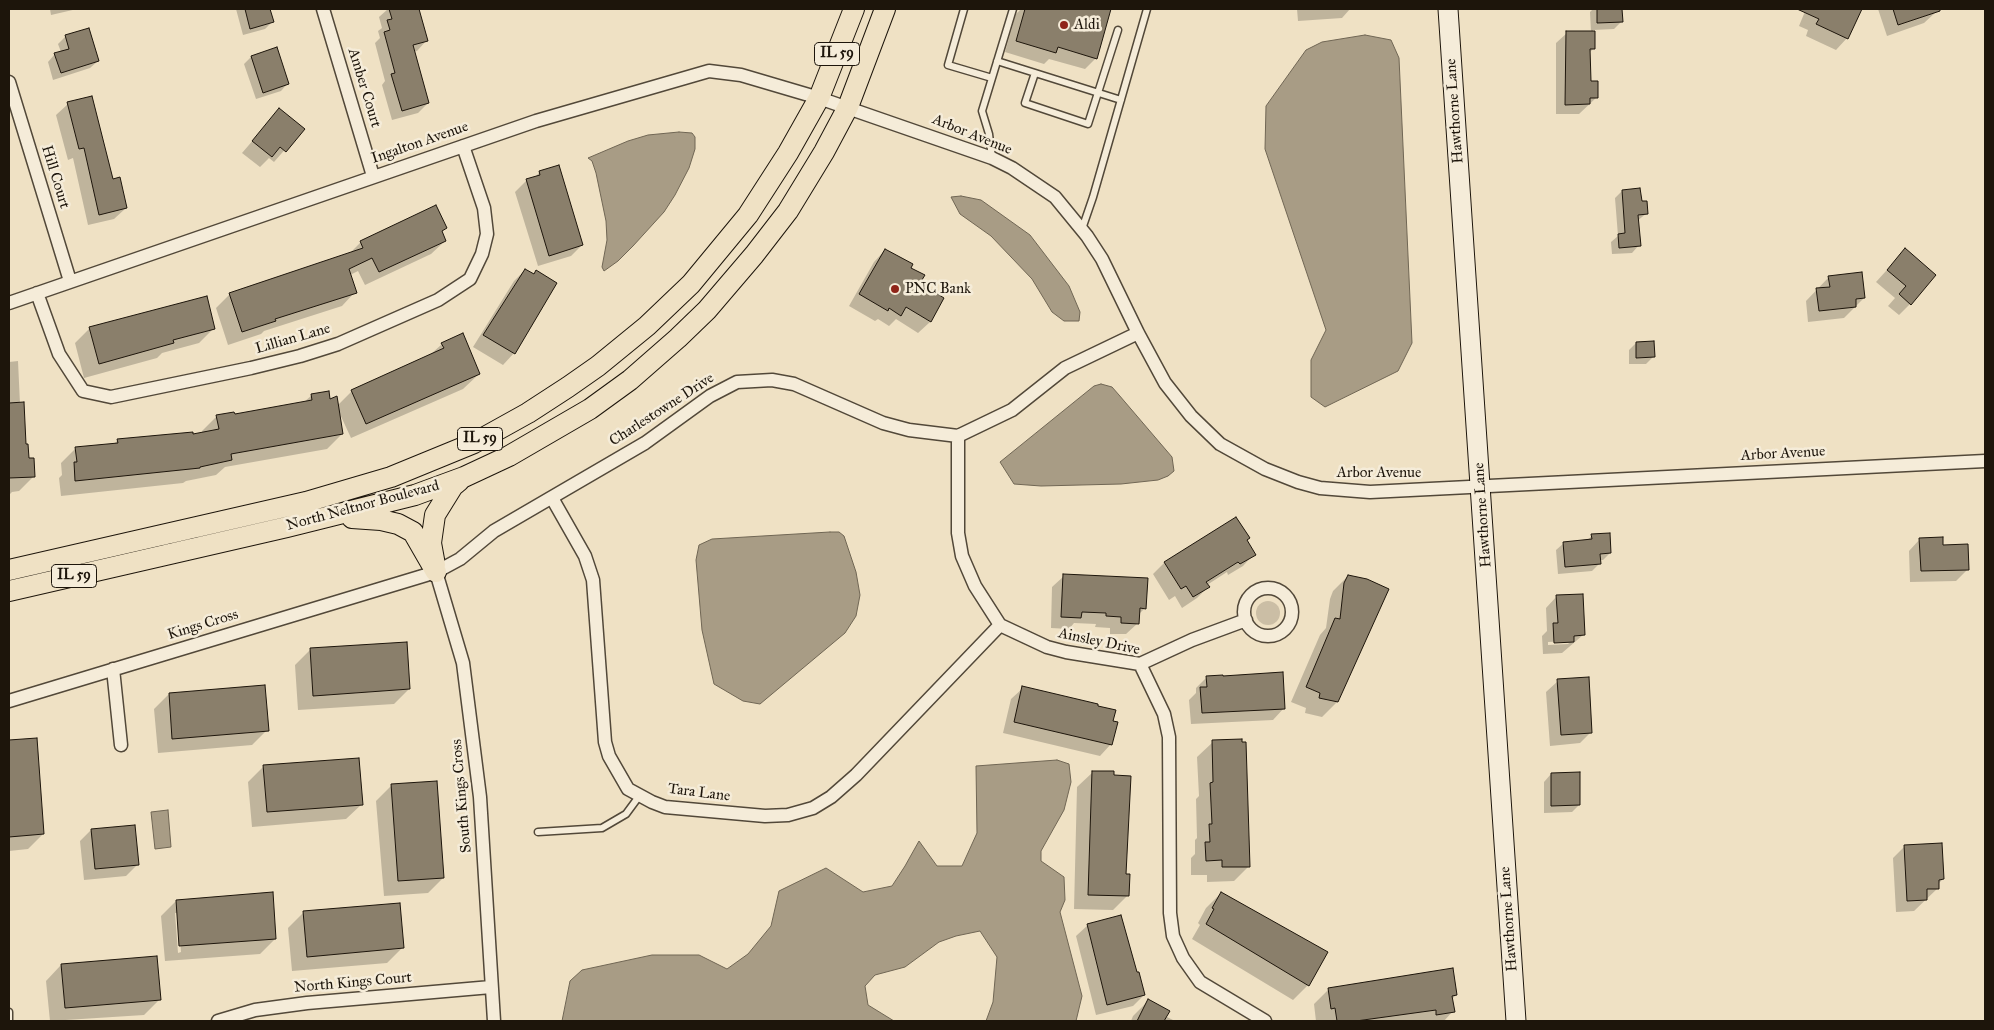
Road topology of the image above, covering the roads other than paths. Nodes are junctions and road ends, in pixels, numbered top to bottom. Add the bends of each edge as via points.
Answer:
1 (323, 9) edge
2 (854, 9) edge
3 (885, 9) edge
4 (964, 9) edge
5 (1013, 9) edge
6 (1147, 9) edge
7 (1448, 9) edge
8 (1118, 30) dead end
9 (997, 61) junction
10 (1035, 73) junction
11 (992, 78) junction
12 (9, 82) edge
13 (1099, 93) junction
14 (819, 98) junction
15 (1121, 100) junction
16 (848, 108) junction
17 (463, 146) junction
18 (992, 158) junction
19 (373, 176) junction
20 (1082, 229) junction
21 (70, 281) junction
22 (37, 293) junction
23 (9, 304) edge
24 (1138, 333) junction
25 (958, 436) junction
26 (1985, 461) edge
27 (464, 477) junction
28 (1482, 485) junction
29 (552, 498) junction
30 (323, 519) junction
31 (9, 570) edge
32 (436, 572) junction
33 (9, 591) edge
34 (1246, 620) dead end
35 (1000, 625) junction
36 (1140, 664) junction
37 (112, 670) junction
38 (9, 701) edge
39 (121, 745) dead end
40 (640, 796) junction
41 (538, 832) dead end
42 (492, 987) junction
43 (9, 1012) edge
44 (9, 1021) edge
45 (218, 1021) edge
46 (494, 1021) edge
47 (1264, 1021) edge
48 (1516, 1021) edge

1 - 19 street, Amber Court
2 - 14 main road, North Neltnor Boulevard / IL 59
3 - 16 main road, North Neltnor Boulevard / IL 59
4 - 11 lane via 948,65
5 - 9 lane
6 - 15 lane
7 - 28 street, Hawthorne Lane
8 - 13 lane
9 - 10 lane
9 - 11 lane
10 - 13 lane
10 - 13 lane via 1025,103 1088,124
11 - 18 lane via 982,111
12 - 21 street, Hill Court
13 - 15 lane
14 - 16 street, Ingalton Avenue
14 - 17 street, Ingalton Avenue via 740,75 709,71 536,121
14 - 31 main road, North Neltnor Boulevard / IL 59 via 767,187 691,284 598,366 528,413 450,453 351,490
15 - 20 lane
16 - 18 street, Arbor Avenue
16 - 27 main road, North Neltnor Boulevard / IL 59 via 788,211 730,285 678,338 630,380 590,409 509,456
17 - 19 street, Ingalton Avenue
17 - 22 street, Lillian Lane via 484,208 487,234 470,279 438,300 338,344 251,368 111,397 83,392 60,354
18 - 20 street, Arbor Avenue via 1055,197
19 - 21 street, Ingalton Avenue
20 - 24 street, Arbor Avenue via 1102,259
21 - 22 street, Ingalton Avenue
22 - 23 street, Ingalton Avenue
24 - 25 street via 1065,368 1012,410
24 - 28 street, Arbor Avenue via 1165,383 1191,416 1220,444 1265,469 1320,488 1340,491
25 - 29 street, Charlestowne Drive via 883,423 794,384 772,380 737,382 710,396 645,443
25 - 35 street via 958,533 962,556 975,586
26 - 28 street, Arbor Avenue
27 - 30 main road, North Neltnor Boulevard / IL 59 via 415,495
27 - 32 main road via 452,486 435,515 431,543
28 - 48 street, Hawthorne Lane
29 - 32 street, Charlestowne Drive via 494,531 460,559
29 - 40 street, Tara Lane via 585,556 593,580 608,756 628,789
30 - 32 main road via 361,518 398,524 413,532
30 - 33 main road, North Neltnor Boulevard / IL 59
32 - 37 street, Kings Cross
32 - 42 street, South Kings Cross via 464,663 480,797
34 - 36 street
35 - 36 street, Ainsley Drive via 1047,647
35 - 40 street, Tara Lane via 856,775 831,797 812,808 788,815 765,816 665,807
36 - 47 street, Ainsley Drive via 1164,714 1169,737 1170,913 1173,936 1183,958 1200,982
37 - 38 street, Kings Cross
37 - 39 street
40 - 41 lane via 626,814 602,828
42 - 45 street, North Kings Court via 307,1003 255,1010
42 - 46 street, South Kings Cross
43 - 44 lane

